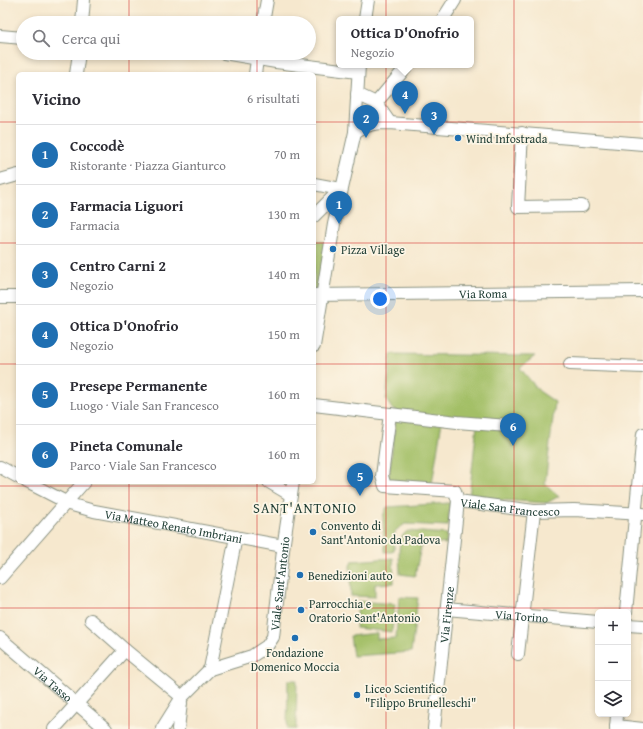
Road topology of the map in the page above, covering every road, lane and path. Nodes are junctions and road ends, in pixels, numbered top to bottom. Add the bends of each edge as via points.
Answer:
1 (84, 0) edge
2 (267, 0) edge
3 (368, 0) edge
4 (455, 0) edge
5 (83, 16) edge
6 (264, 16) edge
7 (365, 16) edge
8 (445, 16) edge
9 (0, 36) edge
10 (16, 37) edge
11 (78, 60) edge
12 (257, 60) edge
13 (292, 60) edge
14 (336, 65) edge
15 (359, 68) edge
16 (405, 68) edge
17 (76, 72) edge
18 (255, 72) edge
19 (356, 94) junction
20 (376, 103) junction
21 (390, 123) junction
22 (355, 132) junction
23 (522, 133) junction
24 (643, 144) edge
25 (16, 176) edge
26 (0, 180) edge
27 (316, 184) edge
28 (340, 189) junction
29 (582, 206) dead end
30 (316, 214) edge
31 (316, 221) edge
32 (334, 224) junction
33 (643, 291) edge
34 (318, 295) edge
35 (0, 297) edge
36 (16, 297) edge
37 (316, 320) edge
38 (570, 364) dead end
39 (643, 367) edge
40 (316, 405) edge
41 (390, 414) junction
42 (508, 426) dead end
43 (643, 434) edge
44 (0, 467) edge
45 (16, 476) edge
46 (31, 484) edge
47 (82, 484) edge
48 (272, 484) edge
49 (293, 484) edge
50 (291, 495) junction
51 (458, 501) junction
52 (66, 502) junction
53 (534, 511) junction
54 (639, 513) edge
55 (236, 537) junction
56 (284, 546) junction
57 (0, 578) edge
58 (446, 609) junction
59 (626, 609) edge
60 (522, 615) junction
61 (90, 620) dead end
62 (595, 622) edge
63 (631, 625) edge
64 (643, 626) edge
65 (0, 638) edge
66 (125, 650) junction
67 (518, 654) dead end
68 (210, 669) junction
69 (182, 697) junction
70 (76, 703) junction
71 (618, 717) edge
72 (616, 728) edge
73 (54, 729) edge
74 (106, 729) edge
75 (162, 729) edge
76 (178, 729) edge
77 (434, 729) edge
78 (643, 729) edge

1 - 5 street
2 - 6 street
3 - 7 street
4 - 8 street
9 - 10 street
11 - 17 street
12 - 18 street
13 - 14 street
15 - 19 street
16 - 20 street
19 - 20 street
19 - 22 street
20 - 21 street
21 - 22 street via 372,123
21 - 23 street
22 - 28 street
23 - 24 street
23 - 29 street via 518,207
25 - 26 street
27 - 28 street
28 - 30 street
28 - 32 street
31 - 32 street
32 - 34 street
33 - 34 street, Via Roma
34 - 37 street
35 - 36 street
38 - 39 street
40 - 41 street
41 - 42 street
41 - 51 street, Viale San Francesco via 382,476 385,486 455,491
43 - 54 street
44 - 45 street
46 - 52 street, Via Matteo Renato Imbriani
47 - 52 street
48 - 50 street
49 - 50 street, Viale Sant'Antonio
50 - 56 street, Viale Sant'Antonio
51 - 53 street, Viale San Francesco
51 - 58 street, Via Firenze
52 - 55 street, Via Matteo Renato Imbriani via 94,511
52 - 57 street
53 - 54 street, Viale San Francesco
53 - 60 street
54 - 59 street
55 - 56 street, Via Matteo Renato Imbriani
55 - 68 street
56 - 68 street, Viale Sant'Antonio via 273,637 267,646 252,656
58 - 60 street, Via Torino
58 - 77 street, Via Firenze
60 - 62 street, Via Torino
60 - 67 street
61 - 66 street
63 - 64 street
65 - 70 street, Via Tasso
66 - 69 street
66 - 70 street
68 - 69 street, Viale Sant'Antonio
69 - 75 street, Viale Sant'Antonio
69 - 76 street
70 - 73 street
70 - 74 street, Via Tasso
71 - 72 street
72 - 78 street

